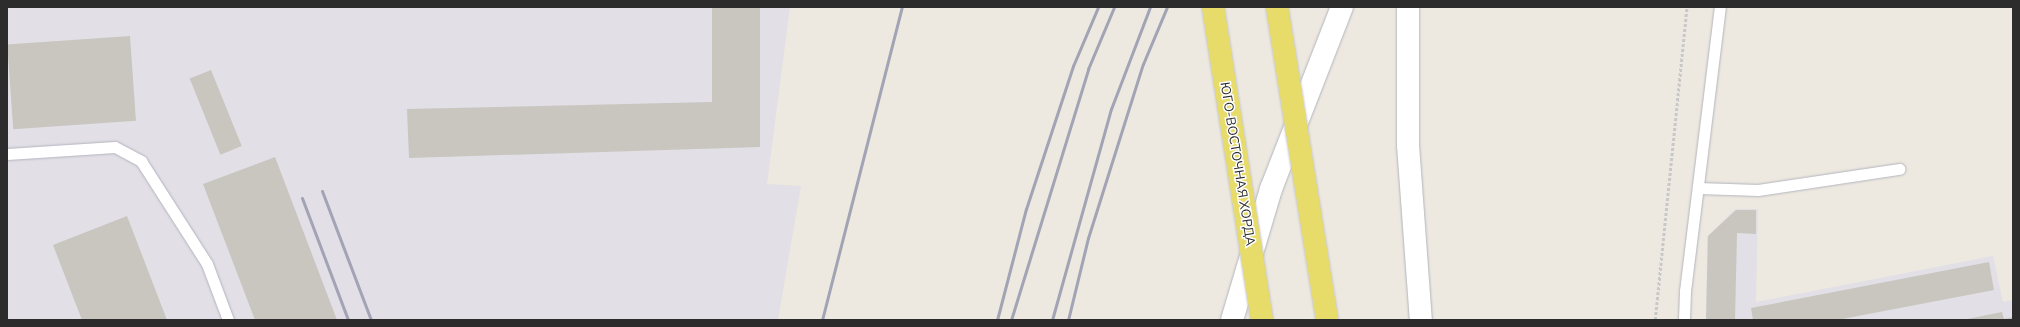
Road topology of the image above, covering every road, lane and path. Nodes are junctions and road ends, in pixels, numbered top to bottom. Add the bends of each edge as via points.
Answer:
1 (1213, 7) edge
2 (1277, 7) edge
3 (1342, 7) edge
4 (1687, 7) edge
5 (1720, 7) edge
6 (1408, 15) edge
7 (7, 154) edge
8 (1899, 169) dead end
9 (1698, 188) junction
10 (228, 320) edge
11 (1232, 320) edge
12 (1262, 320) edge
13 (1327, 320) edge
14 (1421, 320) edge
15 (1655, 320) edge
16 (1684, 320) edge

1 - 12 main road, ЮГО-ВОСТОЧНАЯ ХОРДА, bridge
2 - 13 main road, bridge
3 - 11 main road via 1271,189
4 - 15 path
5 - 9 lane
6 - 14 main road via 1408,145
7 - 10 lane via 115,147 141,161 207,264
8 - 9 lane via 1758,190
9 - 16 lane

